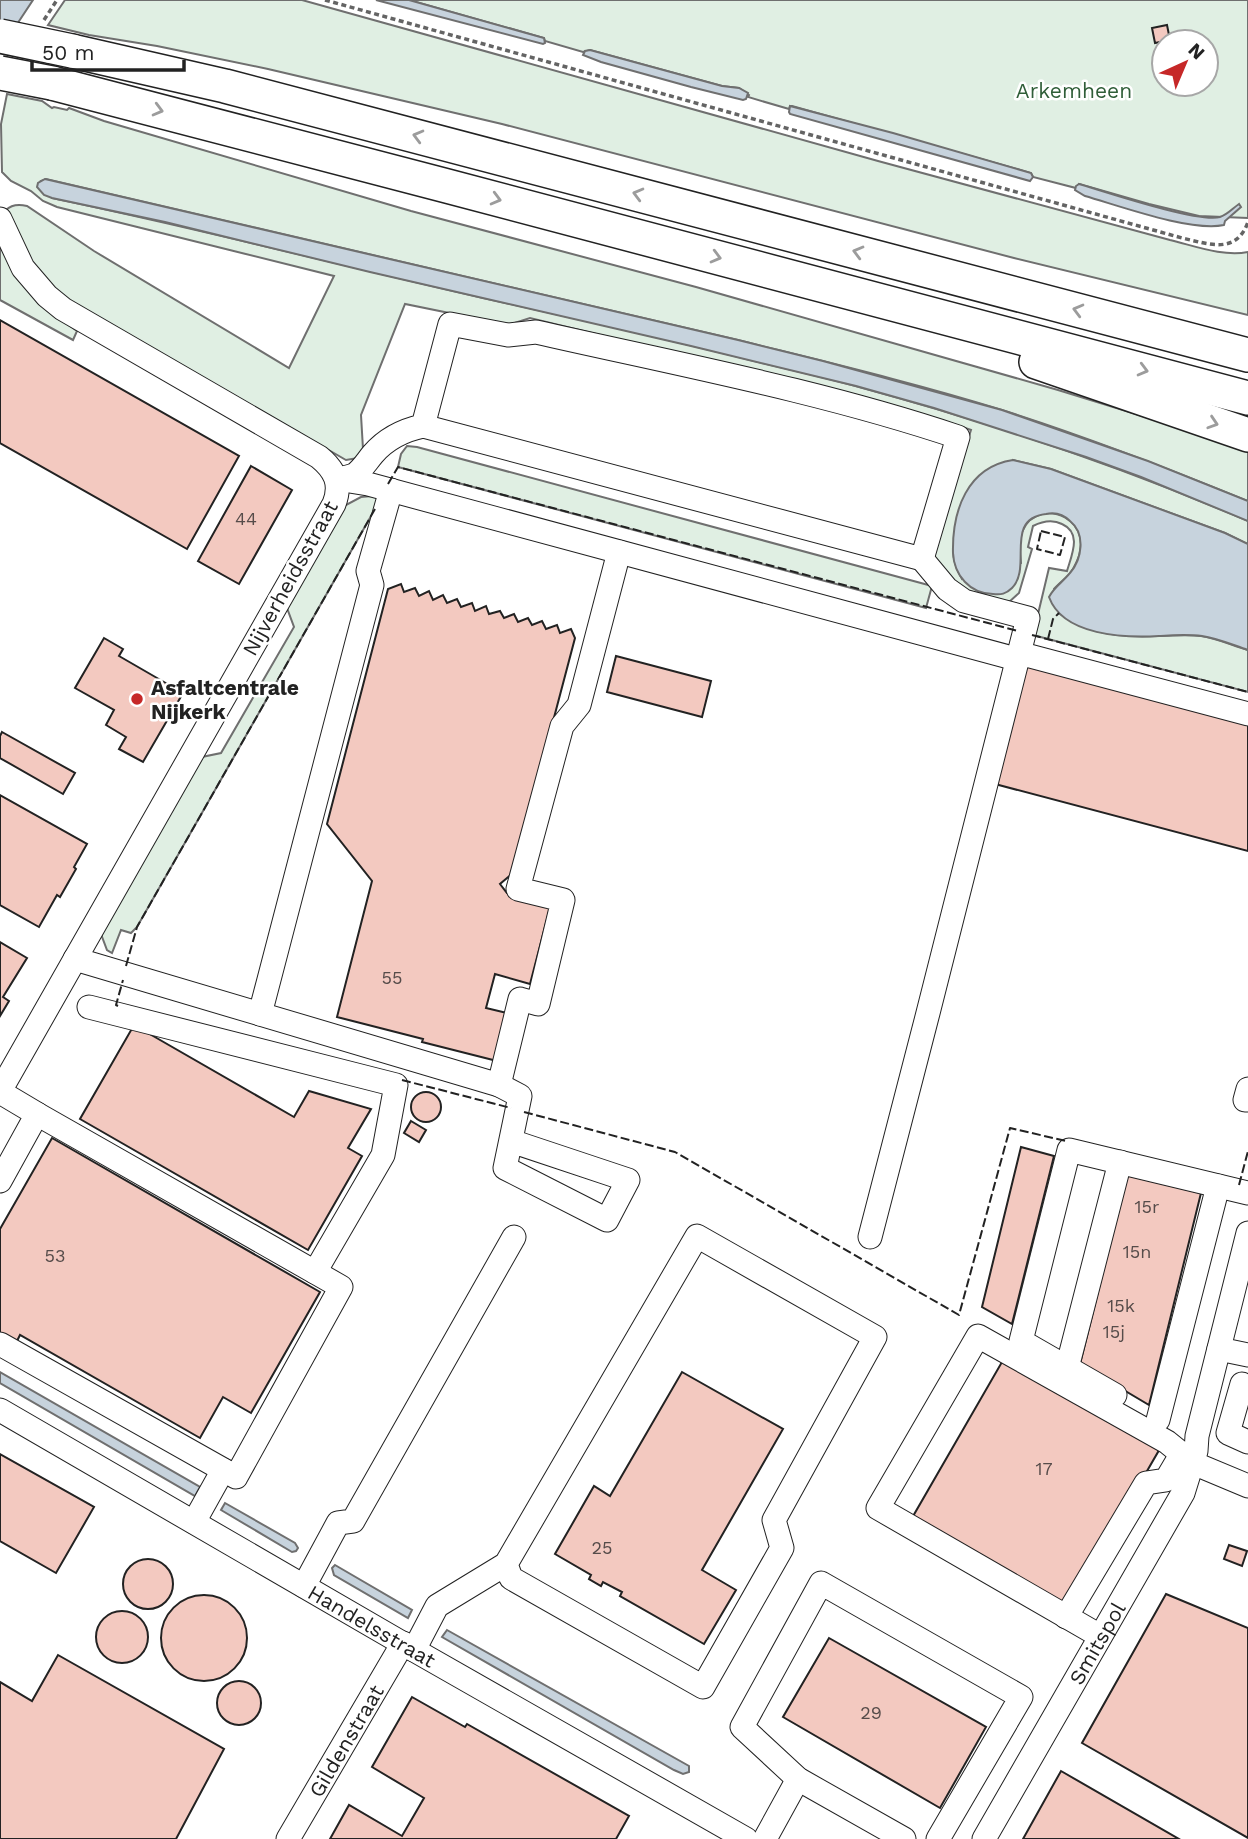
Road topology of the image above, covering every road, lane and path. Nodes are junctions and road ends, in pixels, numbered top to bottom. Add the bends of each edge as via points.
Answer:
1 (326, 0) edge
2 (0, 36) edge
3 (0, 72) edge
4 (0, 219) edge
5 (1248, 222) edge
6 (793, 278) junction
7 (1144, 327) junction
8 (1248, 345) edge
9 (1248, 355) edge
10 (1248, 397) edge
11 (423, 426) junction
12 (1248, 435) edge
13 (337, 479) junction
14 (391, 490) junction
15 (619, 552) junction
16 (922, 559) junction
17 (1016, 659) junction
18 (1248, 714) edge
19 (75, 959) junction
20 (89, 1007) dead end
21 (260, 1014) junction
22 (499, 1085) junction
23 (1248, 1089) edge
24 (0, 1091) edge
25 (1248, 1100) edge
26 (37, 1114) junction
27 (511, 1141) junction
28 (1120, 1162) junction
29 (0, 1181) edge
30 (1218, 1186) junction
31 (1248, 1194) edge
32 (1248, 1233) edge
33 (514, 1237) dead end
34 (870, 1237) dead end
35 (315, 1272) junction
36 (0, 1344) edge
37 (1219, 1349) junction
38 (1248, 1355) edge
39 (1067, 1368) junction
40 (1242, 1384) dead end
41 (0, 1410) edge
42 (1158, 1420) junction
43 (1248, 1441) edge
44 (1191, 1452) junction
45 (219, 1477) junction
46 (1248, 1486) edge
47 (198, 1515) junction
48 (506, 1564) junction
49 (304, 1586) junction
50 (1066, 1617) junction
51 (1100, 1636) junction
52 (413, 1642) junction
53 (798, 1779) junction
54 (288, 1839) edge
55 (746, 1839) edge
56 (765, 1839) edge
57 (904, 1839) edge
58 (938, 1839) edge
59 (984, 1839) edge

1 - 5 path via 1182,238 1229,244
7 -> 2 highway, bridge via 225,86
3 -> 6 highway, bridge
4 - 13 street, Nijverheidsstraat via 23,268 62,309 318,457
6 -> 10 highway
6 -> 12 highway
7 - 8 highway
7 - 9 highway
11 - 13 street via 394,436 352,476
11 - 16 street
11 - 16 street via 450,324 508,335 536,332 897,416 958,437
13 - 14 street
13 - 19 street, Nijverheidsstraat via 334,504
14 - 15 street
14 - 21 street via 368,571 372,585
15 - 17 street
15 - 22 street via 579,705 562,726 518,889 563,900 538,1004 520,999
16 - 17 street via 947,589 964,601 1028,618
17 - 18 street via 1026,655
17 - 34 street
19 - 21 street
19 - 24 street, Nijverheidsstraat
20 - 35 street via 396,1085 383,1155
21 - 22 street
22 - 27 street via 520,1096
23 - 25 street
24 - 26 street
26 - 29 street
26 - 35 street
27 - 27 street via 505,1168 607,1220 628,1180
28 - 30 street
28 - 39 street
28 - 39 street via 1069,1150 1021,1341
30 - 31 street
30 - 42 street
32 - 37 street, Smitspol
33 - 49 street via 353,1521 338,1523
35 - 45 street via 341,1287 236,1477
36 - 45 street
37 - 38 street
37 - 44 street, Smitspol
39 - 42 street
40 - 43 street via 1228,1433
41 - 47 street, Handelsstraat
42 - 44 street
44 - 46 street
44 - 50 street via 1166,1480 1146,1483
44 - 50 street via 978,1336 878,1508
44 - 51 street, Smitspol via 1183,1493
45 - 47 street
47 - 49 street, Handelsstraat
48 - 48 street via 696,1236 874,1336 774,1520 782,1548 703,1687 511,1578
48 - 52 street, Gildenstraat via 437,1606
49 - 52 street, Handelsstraat
50 - 51 street
51 - 59 street, Smitspol
52 - 54 street, Gildenstraat
52 - 55 street, Handelsstraat
53 - 56 street
53 - 57 street
53 - 58 street via 742,1727 821,1583 1021,1697

